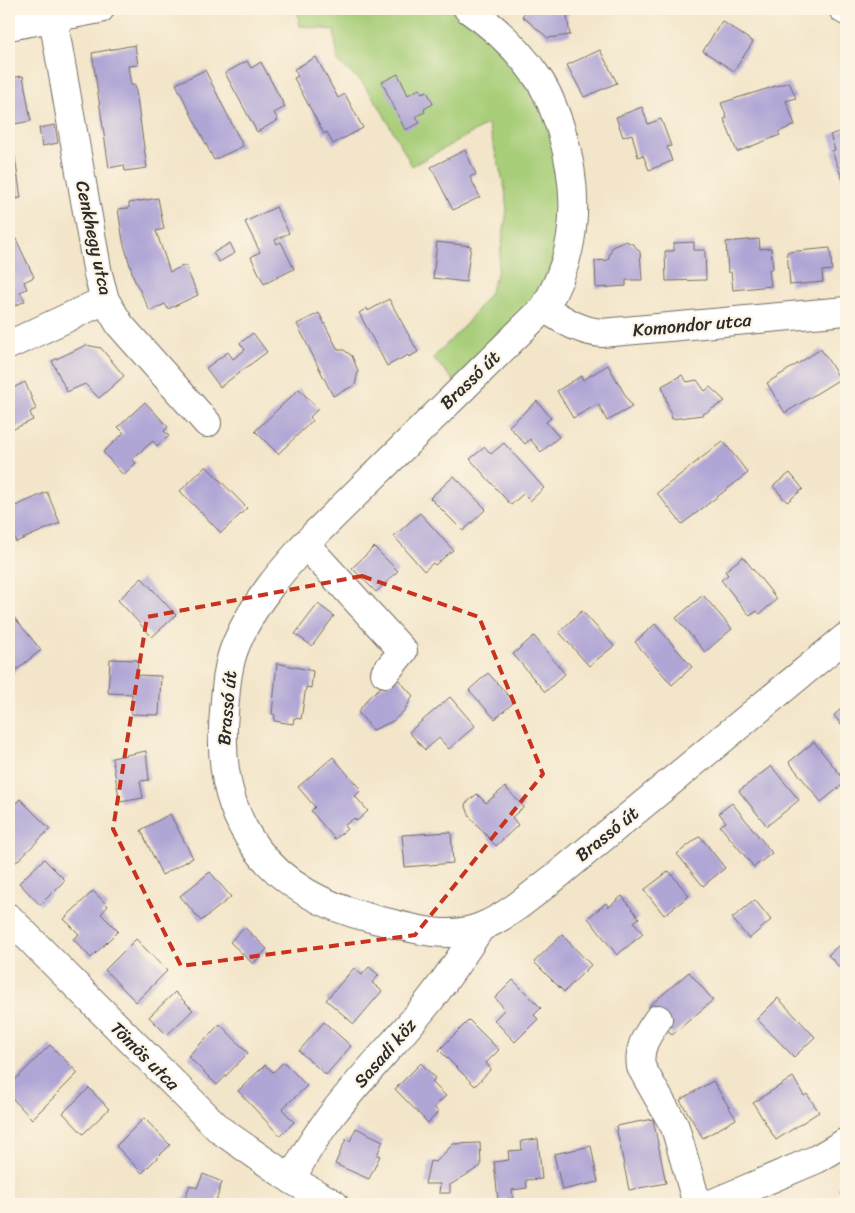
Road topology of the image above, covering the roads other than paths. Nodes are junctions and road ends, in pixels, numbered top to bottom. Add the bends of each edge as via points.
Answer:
1 (100, 9) edge
2 (468, 9) edge
3 (54, 18) junction
4 (9, 26) edge
5 (105, 300) junction
6 (544, 308) junction
7 (846, 311) edge
8 (9, 345) edge
9 (208, 423) dead end
10 (305, 544) junction
11 (846, 637) edge
12 (385, 673) dead end
13 (9, 918) edge
14 (481, 927) junction
15 (658, 1019) dead end
16 (846, 1142) edge
17 (292, 1180) junction
18 (334, 1204) edge
19 (697, 1204) edge
20 (711, 1204) edge

1 - 3 street
2 - 6 street, Brassó út via 489,23 516,49 539,79 555,112 564,143 572,177 574,211 571,240 556,288
3 - 4 street
3 - 5 street, Cenkhegy utca
5 - 8 street
5 - 9 street, Cenkhegy utca via 120,325
6 - 7 street, Komondor utca via 577,328 602,333
6 - 10 street, Brassó út
10 - 12 street via 404,651
10 - 14 street, Brassó út via 247,619 228,671 223,765 239,822 271,867 323,900 364,916 436,934 461,933
11 - 14 street, Brassó út via 559,874
13 - 17 street, Tömös utca via 220,1130
14 - 17 street, Sasadi köz via 422,1010 338,1109 298,1166
15 - 19 street via 643,1042 642,1067 675,1127
16 - 20 street via 817,1159
17 - 18 street, Tömös utca

